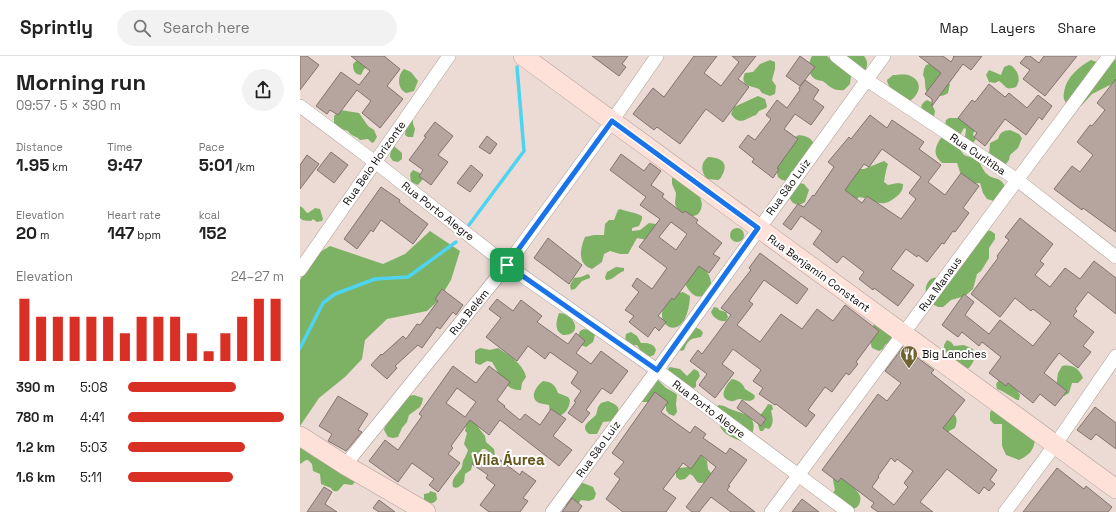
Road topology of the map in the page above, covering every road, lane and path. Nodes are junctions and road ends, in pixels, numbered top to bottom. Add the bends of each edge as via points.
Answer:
1 (449, 56) edge
2 (522, 56) edge
3 (657, 56) edge
4 (836, 56) edge
5 (884, 56) edge
6 (1109, 56) edge
7 (867, 80) junction
8 (300, 106) edge
9 (612, 121) junction
10 (375, 162) junction
11 (1016, 179) junction
12 (758, 228) junction
13 (1116, 257) edge
14 (507, 265) junction
15 (300, 270) edge
16 (903, 334) junction
17 (1116, 356) edge
18 (657, 370) junction
19 (300, 436) edge
20 (1056, 445) junction
21 (345, 465) junction
22 (798, 475) junction
23 (1116, 489) edge
24 (426, 512) edge
25 (552, 512) edge
26 (771, 512) edge
27 (848, 512) edge
28 (1005, 512) edge

1 - 10 street, Rua Belo Horizonte
2 - 9 street, Rua Benjamin Constant
3 - 9 street, Rua Belém
4 - 7 street, Rua Curitiba
5 - 7 street, Rua São Luiz
6 - 11 street, Rua Manaus
7 - 11 street, Rua Curitiba
7 - 12 street, Rua São Luiz
8 - 10 street, Rua Porto Alegre
9 - 12 street, Rua Benjamin Constant
9 - 14 street, Rua Belém
10 - 14 street, Rua Porto Alegre
10 - 15 street, Rua Belo Horizonte
11 - 13 street, Rua Curitiba
11 - 16 street, Rua Manaus
12 - 16 street, Rua Benjamin Constant
12 - 18 street, Rua São Luiz
14 - 18 street, Rua Porto Alegre
14 - 21 street, Rua Belém
16 - 20 street, Rua Benjamin Constant
16 - 22 street, Rua Manaus
17 - 20 street
18 - 22 street, Rua Porto Alegre
18 - 25 street, Rua São Luiz
19 - 21 street
20 - 23 street, Rua Benjamin Constant
20 - 28 street
21 - 24 street
22 - 26 street, Rua Manaus
22 - 27 street, Rua Porto Alegre

